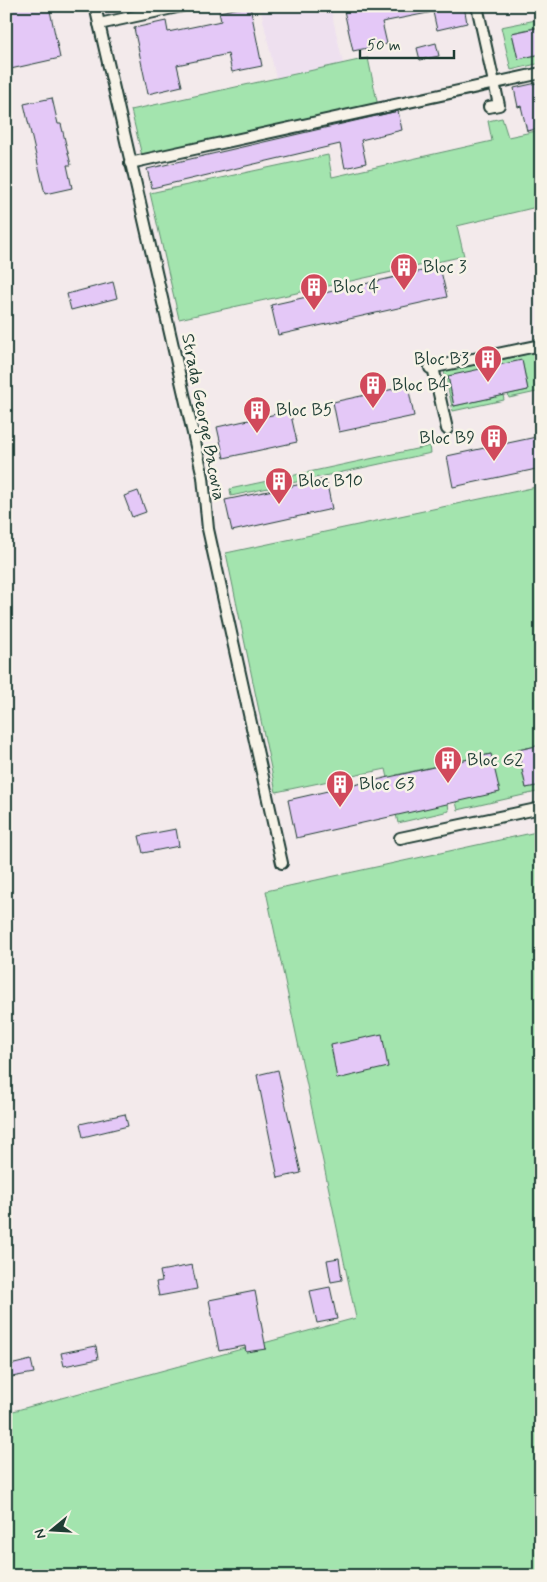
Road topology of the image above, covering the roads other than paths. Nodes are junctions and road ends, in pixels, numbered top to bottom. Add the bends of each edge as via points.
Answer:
1 (95, 6) edge
2 (182, 6) edge
3 (477, 6) edge
4 (99, 24) junction
5 (541, 73) edge
6 (494, 84) junction
7 (489, 107) dead end
8 (130, 163) junction
9 (541, 344) edge
10 (447, 429) dead end
11 (541, 808) edge
12 (400, 838) dead end
13 (282, 863) dead end

1 - 4 street, Strada George Bacovia
2 - 4 street
3 - 6 street
4 - 8 street, Strada George Bacovia
5 - 6 street
6 - 7 street via 499,105
6 - 8 street
8 - 13 street, Strada George Bacovia via 203,477 208,529
9 - 10 street via 432,368
11 - 12 street

